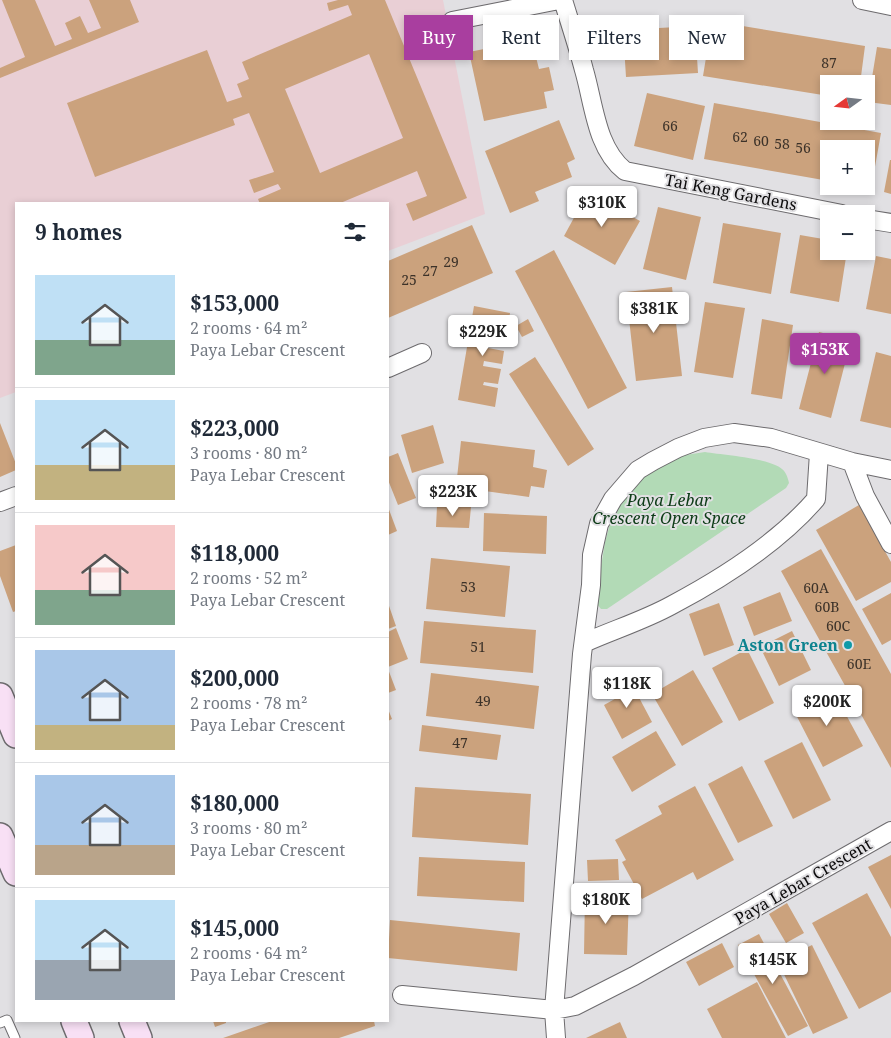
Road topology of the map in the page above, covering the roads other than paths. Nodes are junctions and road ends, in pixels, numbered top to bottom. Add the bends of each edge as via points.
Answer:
1 (561, 0) edge
2 (862, 0) edge
3 (891, 6) edge
4 (473, 18) edge
5 (820, 210) edge
6 (875, 220) edge
7 (891, 223) edge
8 (422, 353) dead end
9 (389, 368) edge
10 (819, 453) junction
11 (852, 462) junction
12 (891, 470) edge
13 (15, 496) edge
14 (0, 502) edge
15 (891, 544) edge
16 (584, 643) junction
17 (0, 696) edge
18 (15, 733) edge
19 (891, 830) edge
20 (0, 836) edge
21 (15, 871) edge
22 (402, 995) dead end
23 (554, 1010) junction
24 (4, 1021) edge
25 (74, 1022) edge
26 (132, 1022) edge
27 (15, 1038) edge
28 (80, 1038) edge
29 (139, 1038) edge
30 (556, 1038) edge

1 - 4 street
1 - 5 street, Tai Keng Gardens via 585,72 596,121 616,164 626,172
2 - 3 street
6 - 7 street
8 - 9 street
10 - 11 street
10 - 16 street via 816,499 792,524 748,559 671,606
10 - 16 street via 771,438 734,433 704,438 678,448 638,470 599,524 592,554
11 - 12 street
11 - 15 street
13 - 14 street
16 - 23 street
17 - 18 main road
19 - 23 street, Paya Lebar Crescent via 634,976 575,1006
20 - 21 main road
22 - 23 street, Paya Lebar Crescent
23 - 30 street
24 - 27 lane
25 - 28 main road
26 - 29 main road

